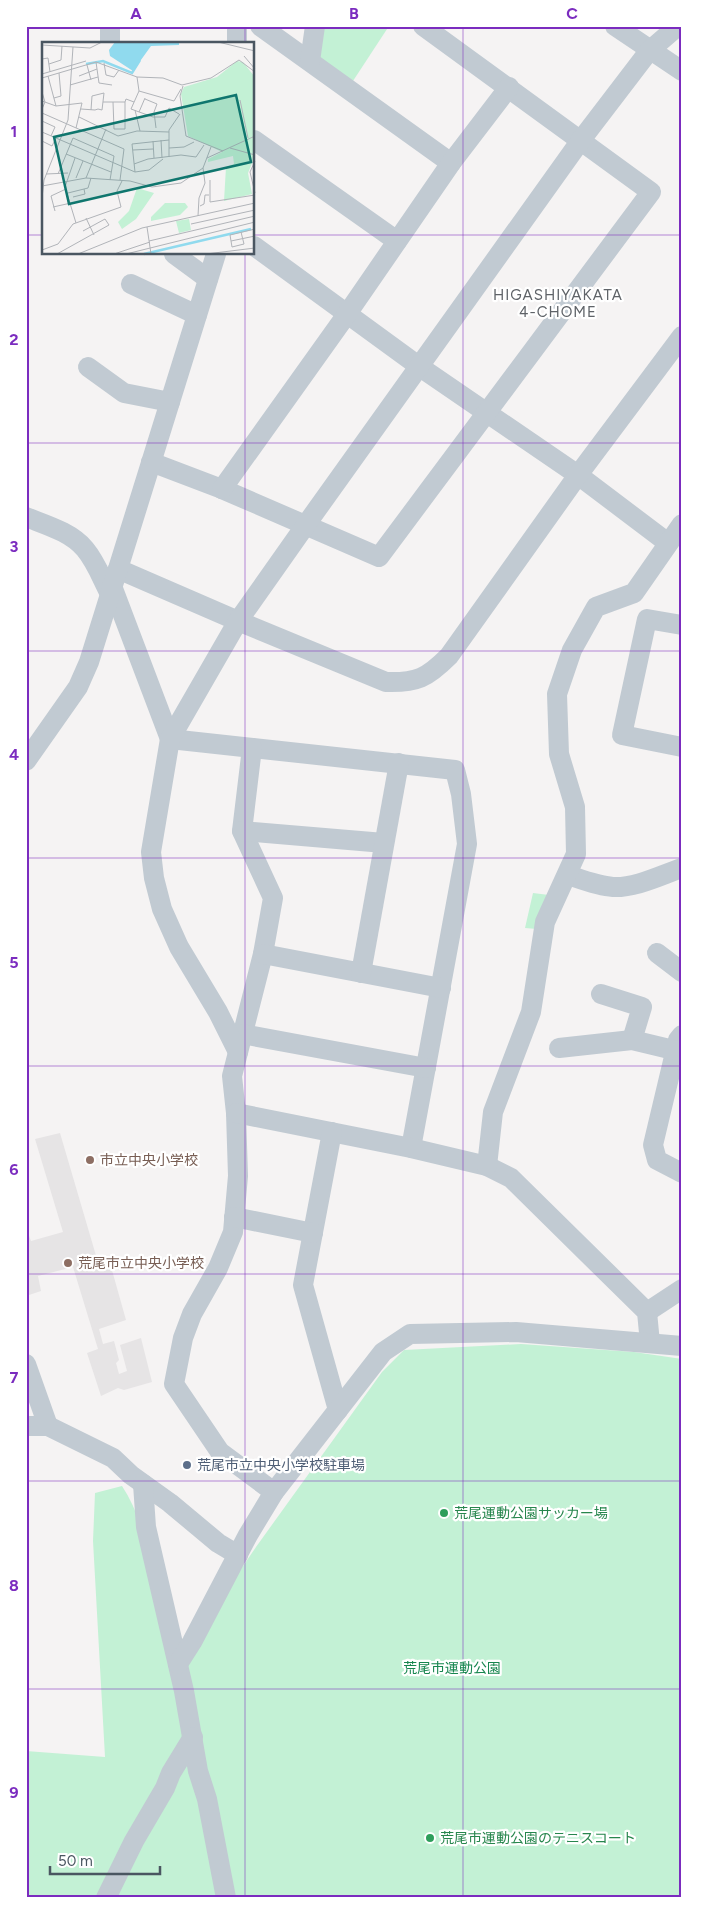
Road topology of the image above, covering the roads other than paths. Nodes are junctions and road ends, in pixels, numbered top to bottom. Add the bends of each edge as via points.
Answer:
1 (110, 26) edge
2 (237, 26) edge
3 (260, 26) edge
4 (315, 26) edge
5 (423, 26) edge
6 (615, 26) edge
7 (678, 26) edge
8 (110, 42) edge
9 (237, 42) edge
10 (649, 51) junction
11 (310, 61) junction
12 (682, 71) edge
13 (509, 87) junction
14 (581, 140) junction
15 (255, 141) edge
16 (451, 163) junction
17 (397, 241) junction
18 (255, 247) edge
19 (175, 255) edge
20 (216, 255) edge
21 (208, 279) junction
22 (131, 284) dead end
23 (347, 314) junction
24 (197, 316) junction
25 (682, 336) edge
26 (88, 367) dead end
27 (420, 367) junction
28 (170, 402) junction
29 (486, 414) junction
30 (151, 462) junction
31 (578, 475) junction
32 (222, 489) junction
33 (26, 517) edge
34 (682, 524) edge
35 (305, 526) junction
36 (668, 543) junction
37 (113, 583) junction
38 (238, 621) junction
39 (682, 625) edge
40 (170, 739) junction
41 (682, 747) edge
42 (252, 748) junction
43 (26, 761) edge
44 (399, 763) junction
45 (242, 830) junction
46 (384, 843) junction
47 (682, 868) edge
48 (568, 875) junction
49 (657, 953) dead end
50 (263, 954) junction
51 (682, 972) edge
52 (361, 973) junction
53 (441, 988) junction
54 (601, 994) dead end
55 (632, 1040) junction
56 (240, 1043) junction
57 (680, 1046) edge
58 (559, 1048) dead end
59 (426, 1068) junction
60 (236, 1113) junction
61 (332, 1132) junction
62 (412, 1148) junction
63 (488, 1166) junction
64 (682, 1173) edge
65 (234, 1217) junction
66 (313, 1233) junction
67 (682, 1289) edge
68 (647, 1312) junction
69 (650, 1343) junction
70 (682, 1346) edge
71 (26, 1364) edge
72 (338, 1410) junction
73 (26, 1426) edge
74 (48, 1426) junction
75 (143, 1484) junction
76 (274, 1492) junction
77 (238, 1555) junction
78 (178, 1664) junction
79 (193, 1737) junction
80 (106, 1898) edge
81 (226, 1898) edge

1 - 8 street
2 - 9 street
3 - 11 street
4 - 11 street
5 - 13 street
6 - 10 street
7 - 10 street
10 - 12 street
10 - 14 street
11 - 16 street
13 - 14 street
13 - 16 street
14 - 27 street
14 - 29 street via 651,192
15 - 17 street
16 - 17 street
17 - 23 street
18 - 23 street
19 - 21 street
20 - 21 street
21 - 24 street
22 - 24 street
23 - 27 street
23 - 32 street
24 - 28 street
25 - 31 street
26 - 28 street via 124,393
27 - 29 street
27 - 35 street
28 - 30 street
29 - 31 street
29 - 35 street via 379,556
30 - 32 street
30 - 37 street
31 - 36 street
31 - 38 street via 449,656 425,677 406,683 386,682
32 - 35 street
33 - 37 street via 62,532 84,548 98,569
34 - 36 street
35 - 38 street
36 - 48 street via 634,593 596,607 572,650 557,694 559,754 575,807 576,854
37 - 38 street
37 - 40 street
37 - 43 street via 78,687
38 - 40 street
39 - 41 street via 647,618 622,735
40 - 42 street
40 - 56 street via 151,852 154,878 162,909 179,947
42 - 44 street
42 - 45 street
44 - 46 street
44 - 53 street via 455,770 462,794 467,844
45 - 46 street
45 - 50 street via 273,898
46 - 52 street
47 - 48 street via 615,887
48 - 63 street via 545,922 530,1012 493,1112
49 - 51 street
50 - 52 street
50 - 56 street
52 - 53 street
53 - 59 street
54 - 55 street via 642,1007
55 - 57 street
55 - 58 street
56 - 59 street
56 - 60 street via 232,1076
57 - 64 street via 653,1145 657,1160
59 - 62 street
60 - 61 street
60 - 65 street via 238,1176
61 - 62 street
61 - 66 street
62 - 63 street
63 - 68 street via 511,1178
65 - 66 street
65 - 76 street via 232,1232 218,1268 192,1314 183,1338 174,1384 220,1452
66 - 72 street via 304,1285
67 - 68 street
68 - 69 street
69 - 70 street
69 - 72 street via 516,1332 410,1334 382,1352
71 - 74 street
72 - 76 street
73 - 74 street
74 - 75 street via 113,1458
75 - 77 street
75 - 78 street via 146,1527
76 - 77 street
77 - 78 street
78 - 79 street
79 - 80 street
79 - 81 street

